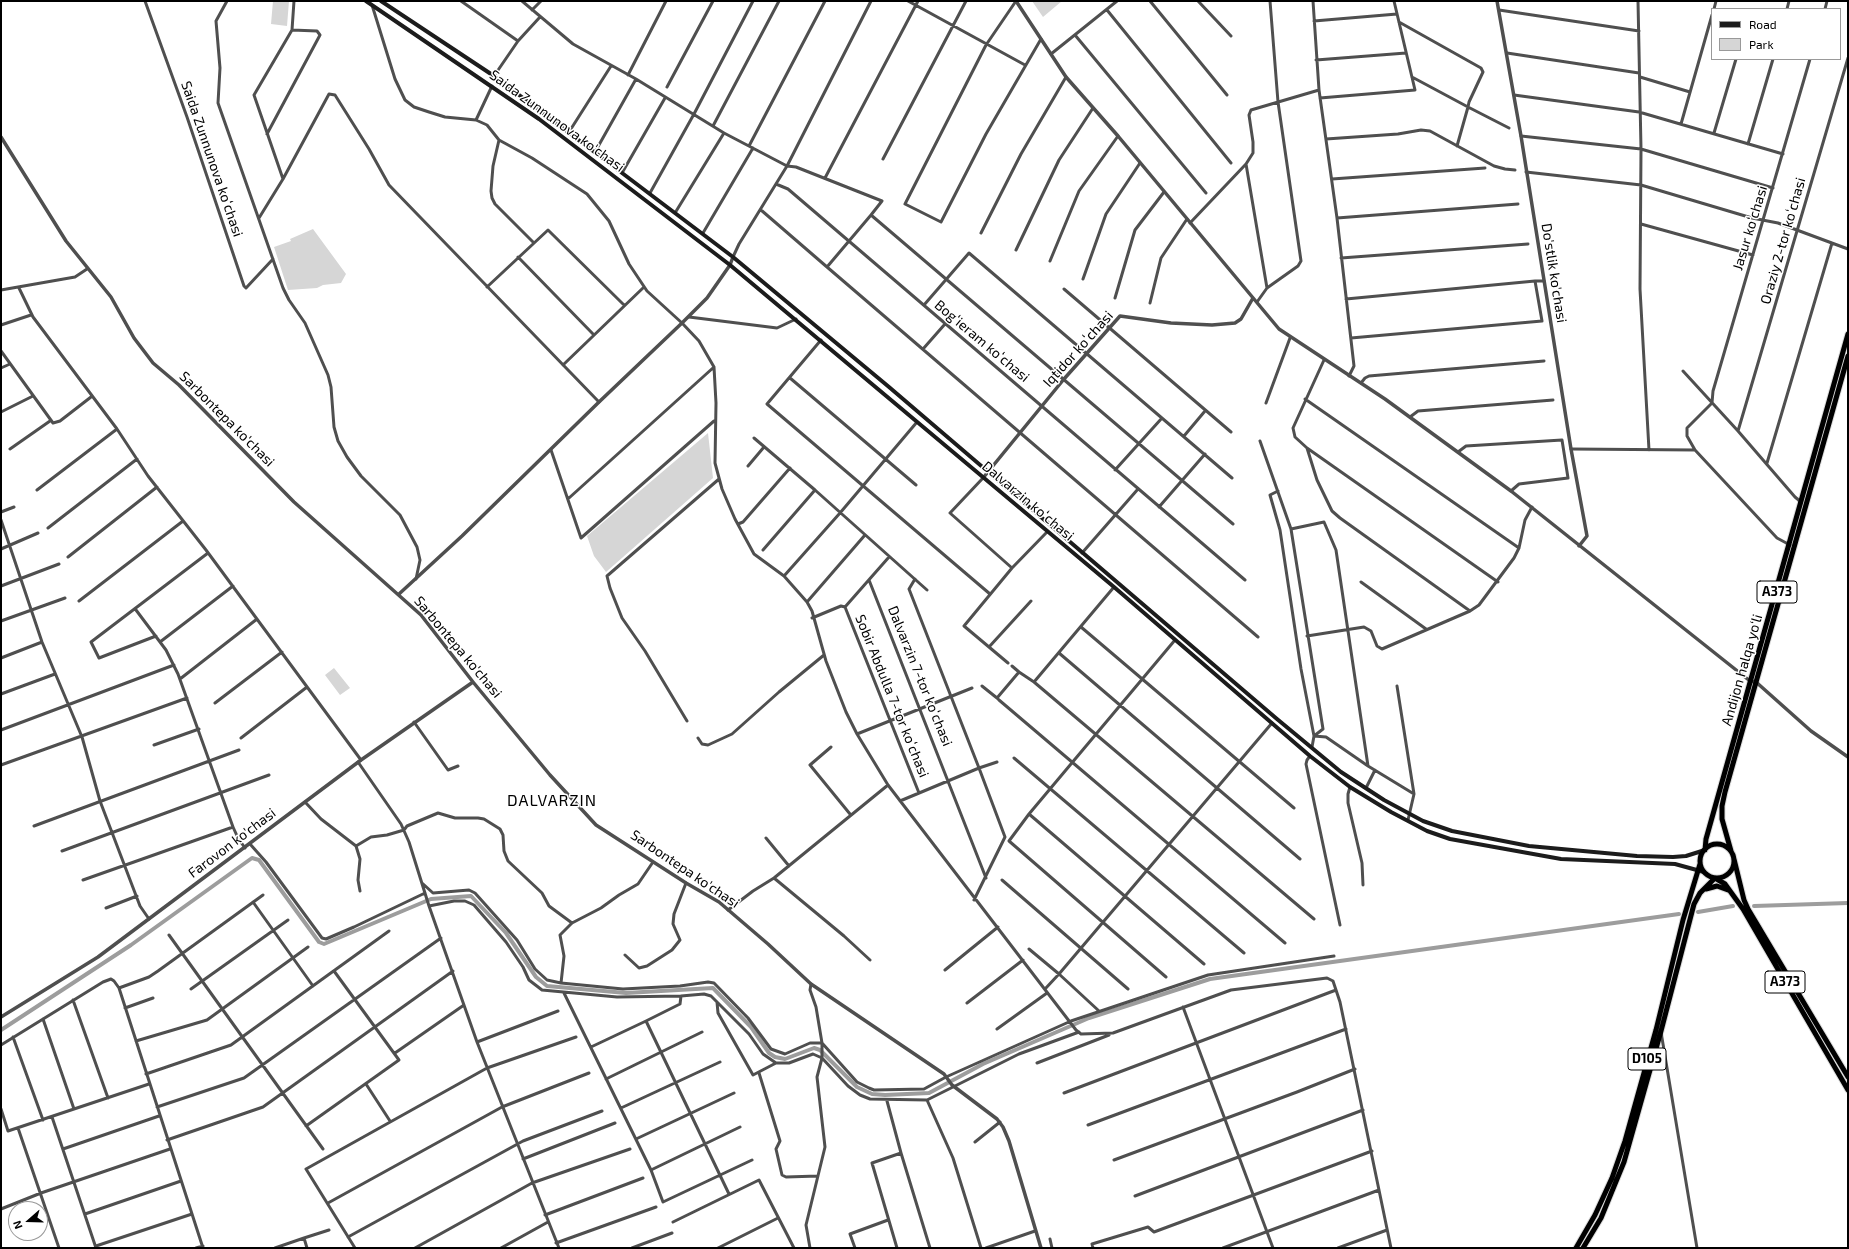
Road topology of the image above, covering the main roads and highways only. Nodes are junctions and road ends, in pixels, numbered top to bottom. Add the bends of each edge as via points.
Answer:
1 (366, 1) edge
2 (381, 1) edge
3 (733, 257) joint
4 (730, 265) joint
5 (1848, 334) edge
6 (1848, 356) edge
7 (950, 440) junction
8 (946, 445) junction
9 (1126, 590) junction
10 (1123, 595) junction
11 (1753, 682) junction
12 (1341, 772) junction
13 (1338, 778) junction
14 (1429, 823) junction
15 (1427, 831) junction
16 (1705, 850) junction
17 (1731, 851) junction
18 (1734, 859) junction
19 (1700, 864) junction
20 (1698, 871) junction
21 (1704, 872) junction
22 (1715, 878) junction
23 (1703, 890) junction
24 (1730, 890) junction
25 (1659, 1030) junction
26 (1848, 1077) edge
27 (1848, 1090) edge
28 (1576, 1248) edge
29 (1583, 1248) edge

1 - 4 main road, Saida Zunnunova ko'chasi via 539,119
2 - 3 main road, Saida Zunnunova ko'chasi via 494,76
3 - 7 main road, Dalvarzin koʻchasi
4 - 8 main road, Dalvarzin koʻchasi
5 - 11 highway, Andijon halqa yo‘li / A373
6 - 11 highway, Andijon halqa yo‘li / A373
7 - 8 main road
7 - 9 main road, Dalvarzin koʻchasi
8 - 10 main road, Dalvarzin koʻchasi
9 - 10 main road
9 - 12 main road, Dalvarzin koʻchasi
10 - 13 main road, Dalvarzin koʻchasi
11 - 16 highway, Andijon halqa yo‘li / A373 via 1706,839
11 - 17 highway, Andijon halqa yo‘li / A373 via 1722,806 1722,819
12 - 13 main road
12 - 14 main road via 1384,800
13 - 15 main road via 1391,812
14 - 15 main road
14 - 16 main road via 1479,837 1529,846 1673,857
15 - 20 main road via 1450,839 1556,858 1675,864
16 - 17 highway via 1716,844
16 - 19 highway, A373 via 1700,858
17 - 18 highway, A373
18 - 22 highway via 1730,872 1721,878
18 - 26 highway, A373 via 1748,909
19 - 20 highway, D105
19 - 21 highway
20 - 21 main road
20 - 25 highway, D105 via 1683,920
21 - 22 highway, A373
22 - 23 highway, D105
22 - 24 highway, A373
23 - 24 highway via 1710,886
23 - 25 highway, D105 via 1694,904 1689,919
24 - 27 highway, A373
25 - 28 highway, D105 via 1612,1178 1595,1216
25 - 29 highway, D105 via 1624,1162 1601,1218

